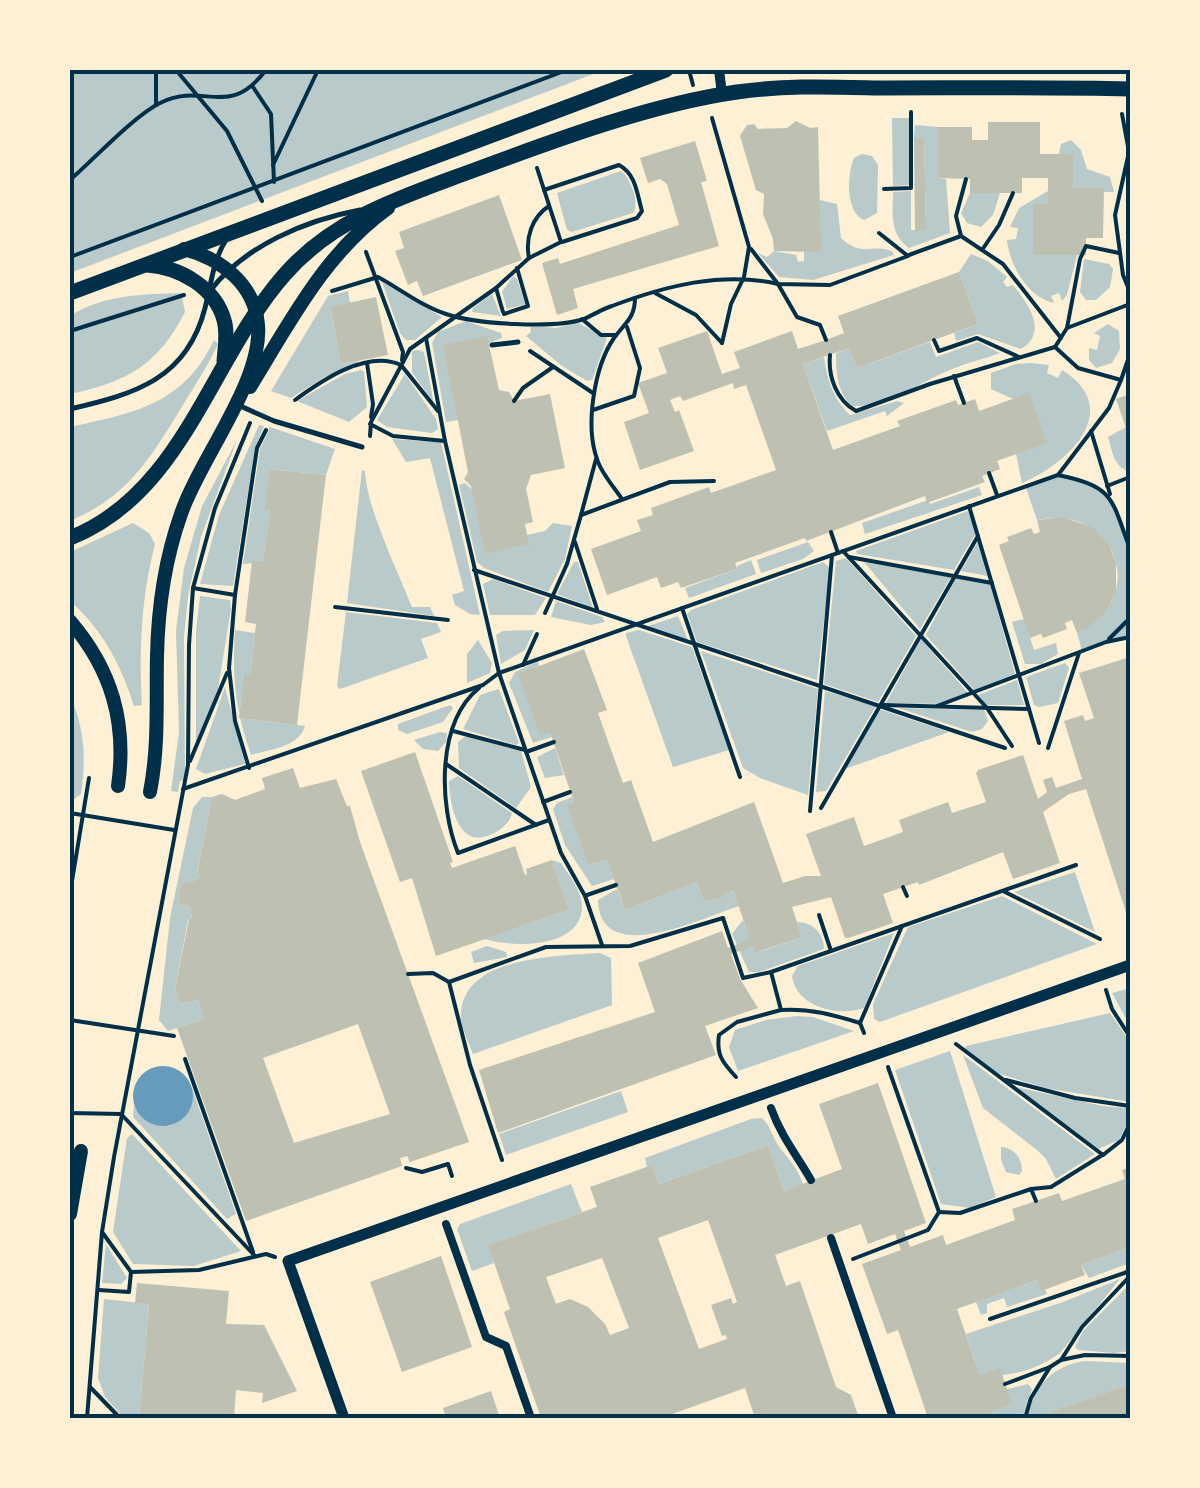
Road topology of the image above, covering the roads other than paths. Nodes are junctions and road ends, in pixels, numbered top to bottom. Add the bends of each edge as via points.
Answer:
1 (666, 70) edge
2 (719, 70) edge
3 (1130, 88) edge
4 (722, 94) junction
5 (412, 193) junction
6 (374, 208) junction
7 (238, 230) junction
8 (184, 249) junction
9 (138, 266) junction
10 (222, 267) junction
11 (70, 294) edge
12 (208, 294) junction
13 (257, 312) junction
14 (518, 342) road end
15 (492, 345) dead end
16 (224, 366) junction
17 (238, 405) junction
18 (70, 409) edge
19 (227, 421) junction
20 (362, 447) dead end
21 (70, 538) edge
22 (70, 622) edge
23 (118, 786) dead end
24 (150, 792) dead end
25 (1130, 965) edge
26 (771, 1108) dead end
27 (82, 1151) dead end
28 (811, 1180) dead end
29 (70, 1214) edge
30 (446, 1224) dead end
31 (830, 1238) dead end
32 (344, 1418) edge
33 (531, 1418) edge
34 (893, 1418) edge

1 - 7 main road
2 - 4 street
3 - 4 main road
4 - 5 main road via 550,143
5 - 6 main road
5 - 17 main road via 330,261
6 - 10 lane via 308,224
6 - 13 main road via 300,258
7 - 8 main road
7 - 10 lane via 225,242
8 - 9 main road
8 - 10 main road
9 - 11 main road
9 - 12 main road via 174,271
10 - 12 lane
10 - 12 lane
10 - 13 main road via 247,289
12 - 16 main road via 224,320
12 - 18 lane via 194,338 166,373 128,393
13 - 16 main road
13 - 19 main road via 257,347
14 - 15 lane
16 - 21 main road via 145,488 107,520
17 - 19 main road
17 - 20 lane
19 - 24 main road via 185,502 168,563
22 - 23 main road via 100,662 114,698 122,745
25 - 32 street via 288,1260
26 - 28 street
27 - 29 main road
30 - 33 street via 486,1336 506,1346
31 - 34 street

